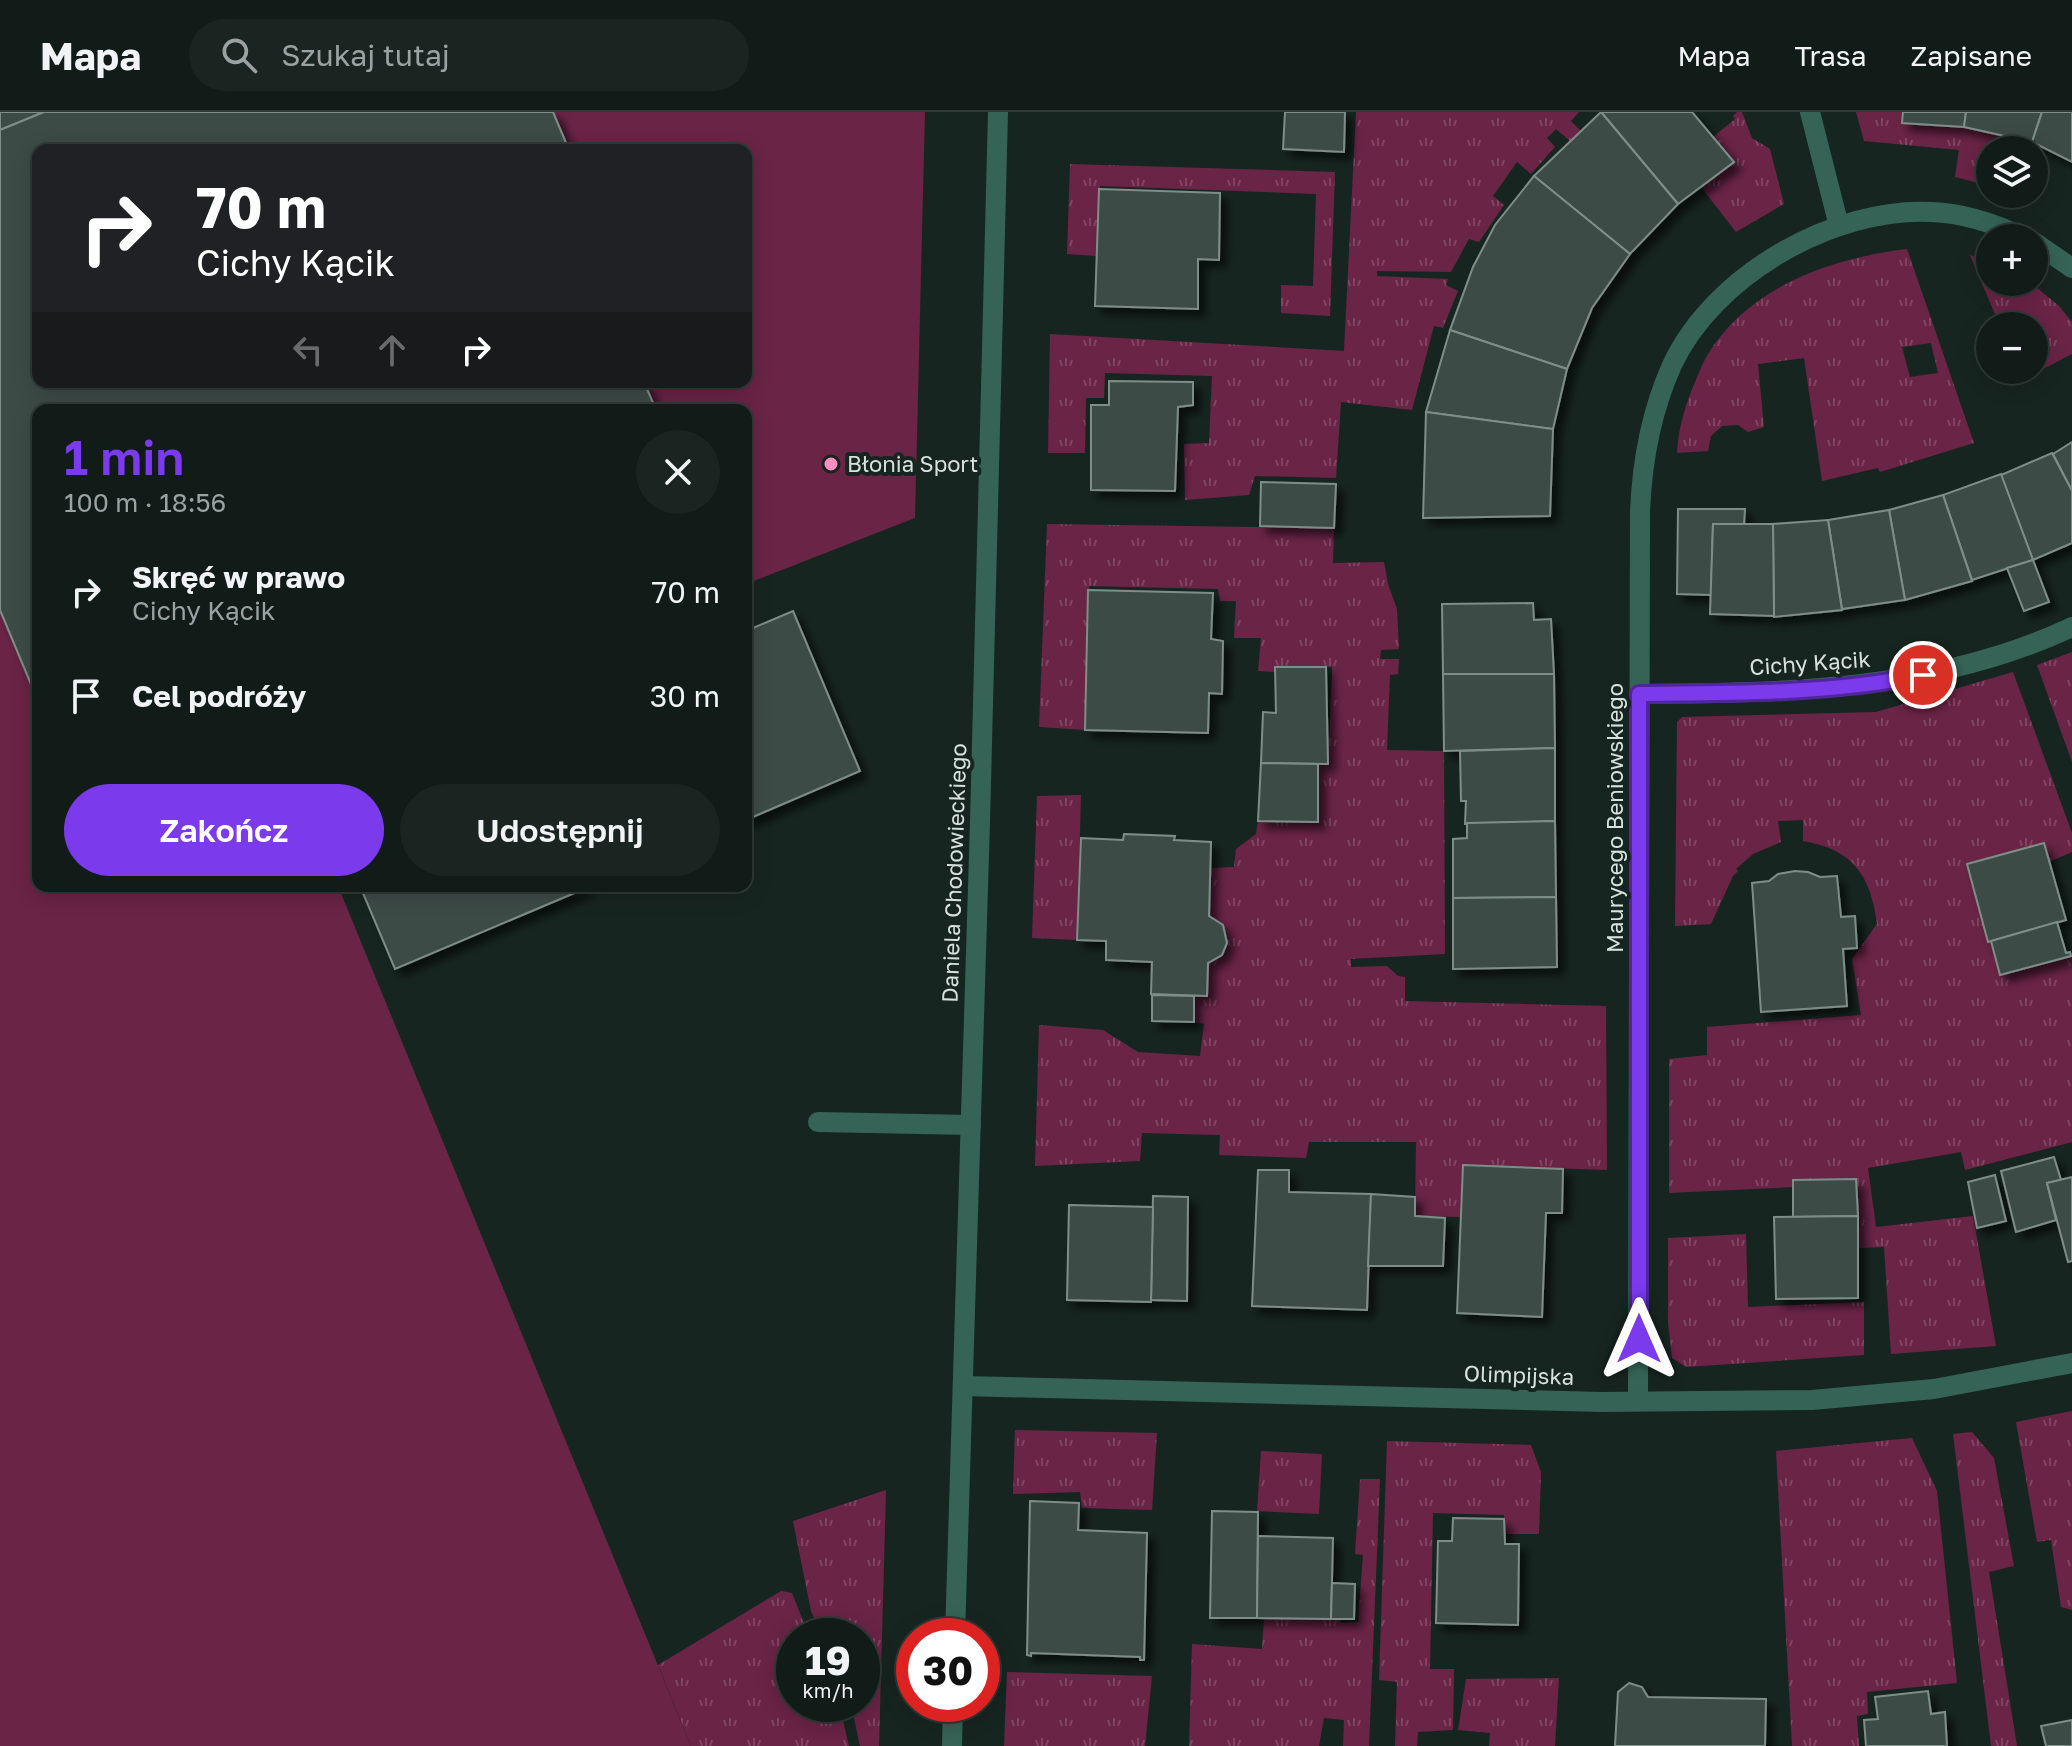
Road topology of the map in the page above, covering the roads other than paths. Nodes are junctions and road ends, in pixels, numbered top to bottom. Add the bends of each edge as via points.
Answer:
1 (998, 112) edge
2 (1810, 112) edge
3 (1988, 224) edge
4 (1839, 226) junction
5 (2048, 252) edge
6 (2072, 268) edge
7 (2072, 627) edge
8 (1639, 694) junction
9 (818, 1122) dead end
10 (971, 1125) junction
11 (2072, 1363) edge
12 (963, 1386) junction
13 (1638, 1401) junction
14 (956, 1618) edge
15 (953, 1722) edge
16 (952, 1746) edge

1 - 10 street, Daniela Chodowieckiego
2 - 4 street
3 - 4 street, Maurycego Beniowskiego via 1932,212
4 - 8 street, Maurycego Beniowskiego via 1793,246 1730,289 1706,313 1673,362 1644,454
5 - 6 street
7 - 8 street, Cichy Kącik via 1985,660 1868,685
8 - 13 street, Maurycego Beniowskiego
9 - 10 street
10 - 12 street, Daniela Chodowieckiego
11 - 13 street, Olimpijska via 1876,1395
12 - 13 street, Olimpijska
12 - 14 street, Daniela Chodowieckiego
15 - 16 street

